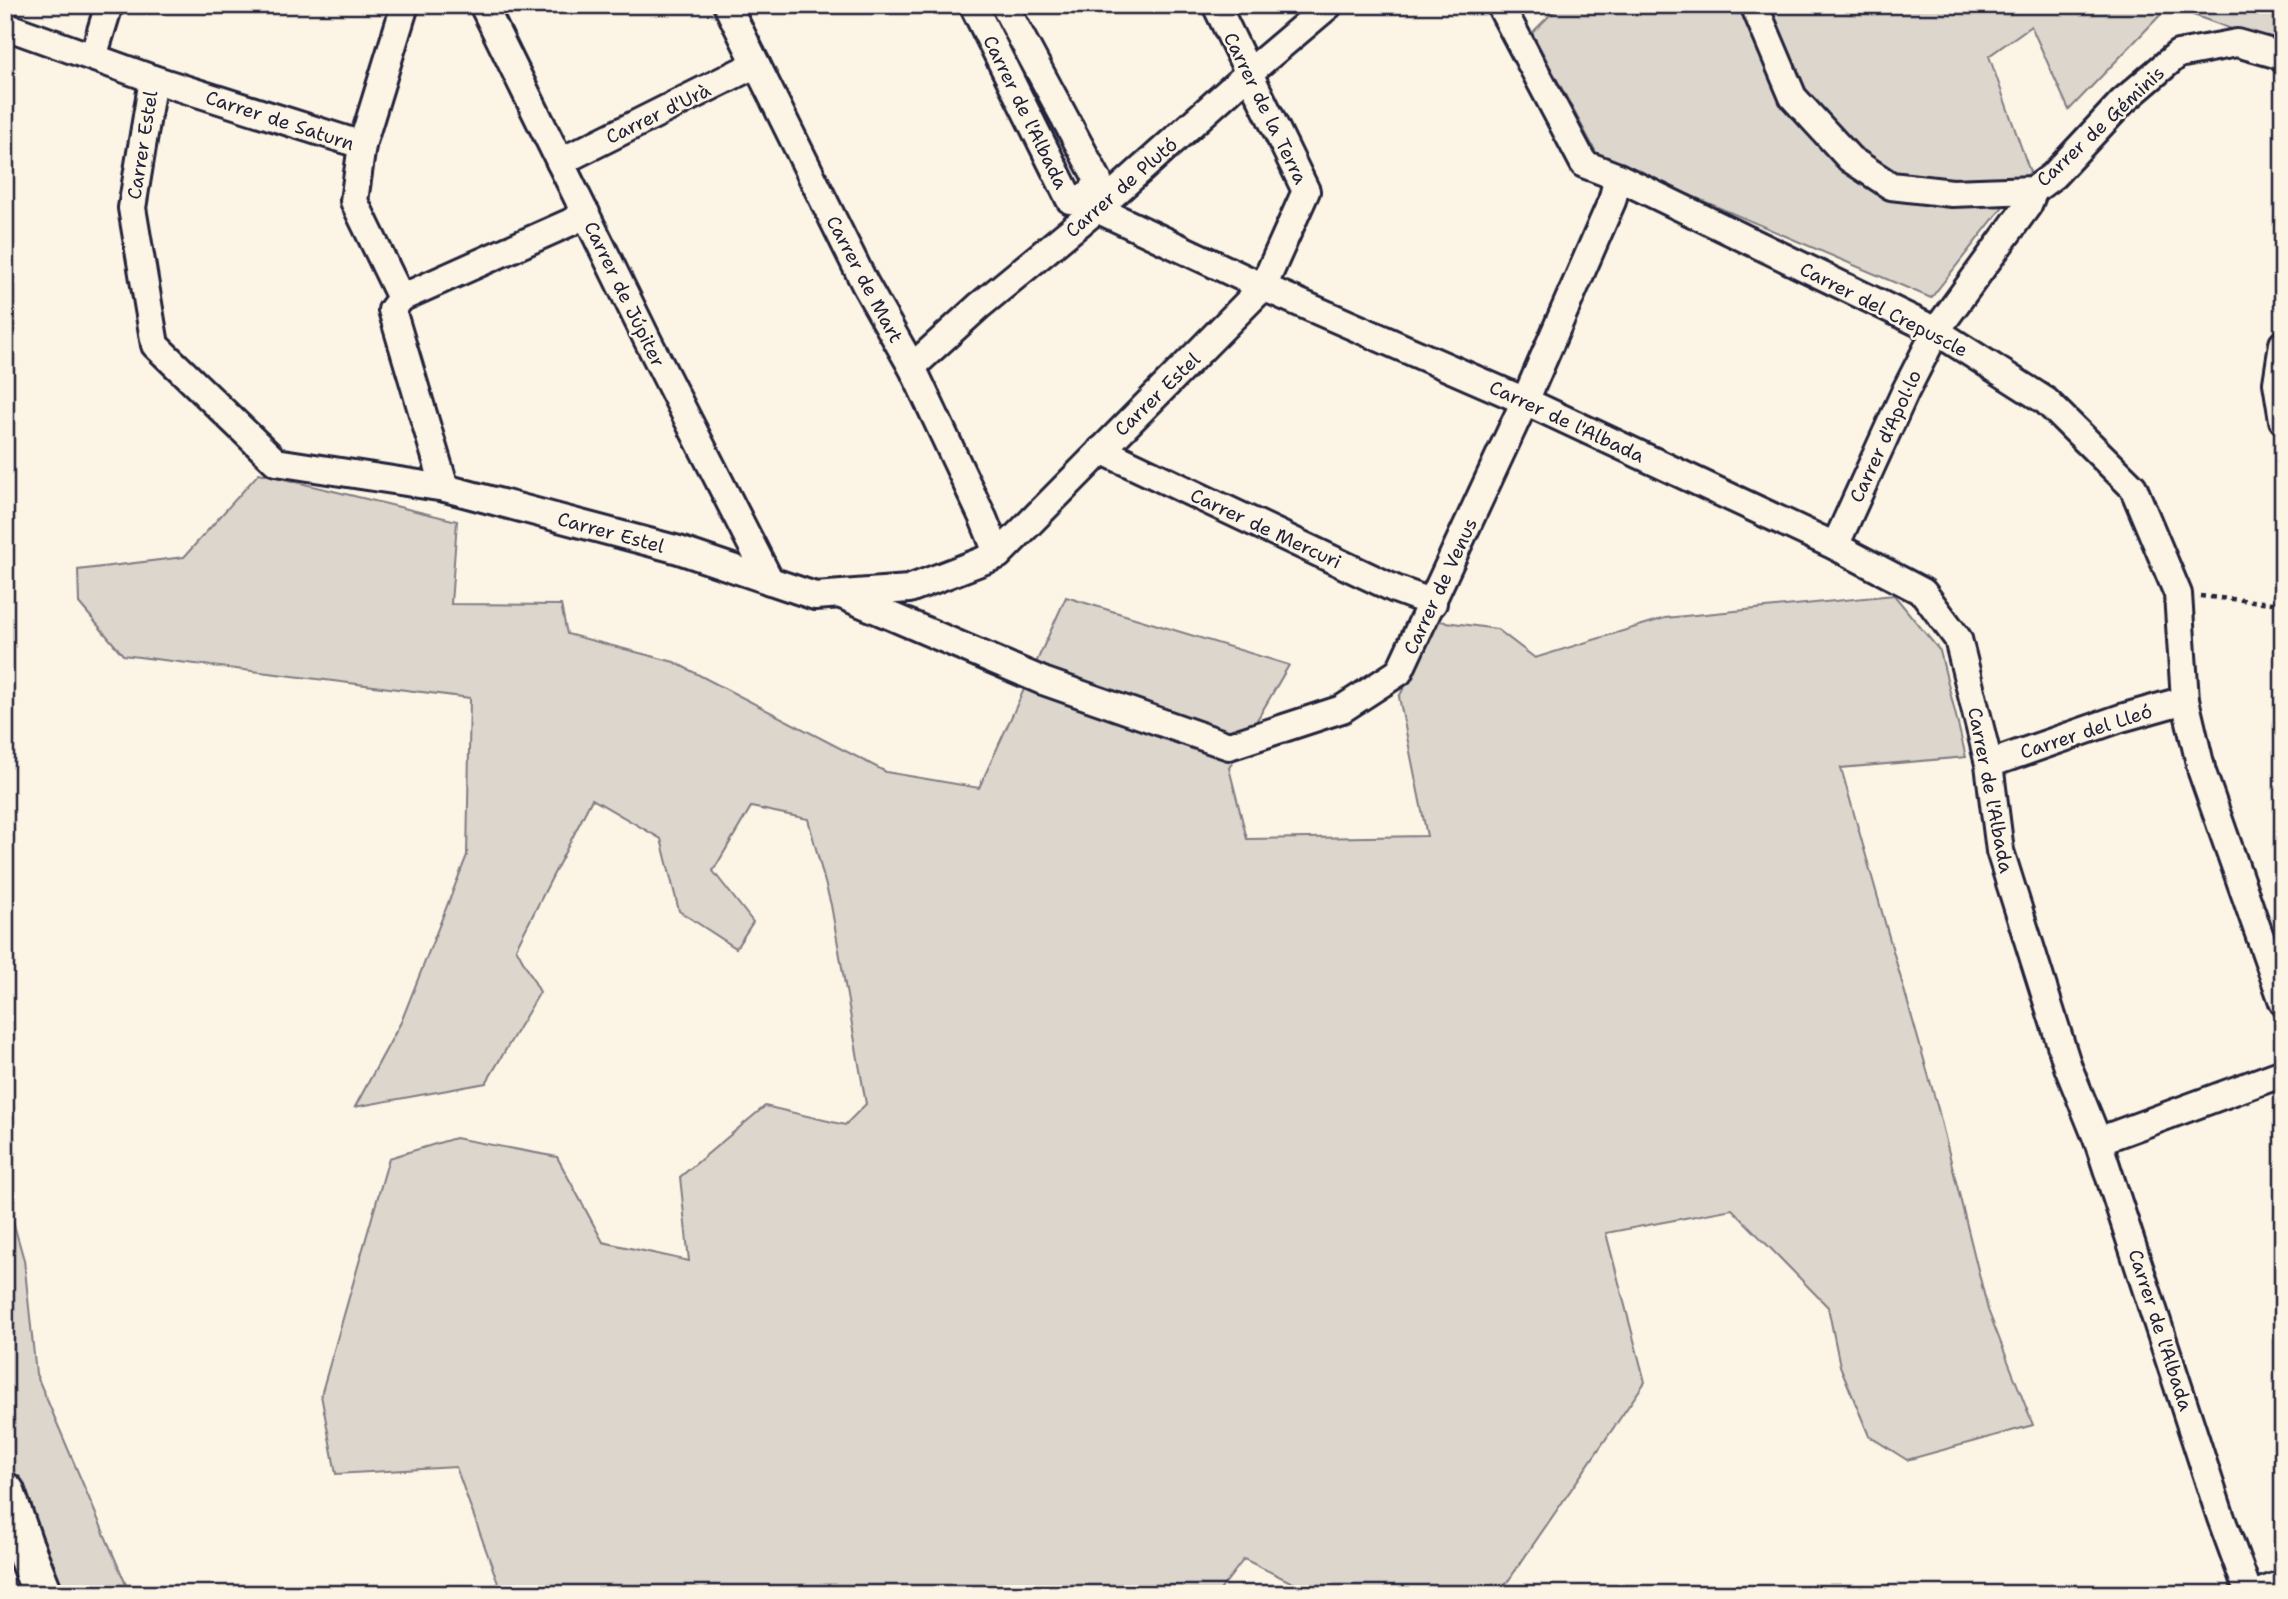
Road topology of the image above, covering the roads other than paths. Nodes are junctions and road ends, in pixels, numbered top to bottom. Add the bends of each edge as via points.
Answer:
1 (108, 5) edge
2 (405, 5) edge
3 (483, 5) edge
4 (973, 5) edge
5 (1004, 5) edge
6 (1216, 5) edge
7 (1329, 5) edge
8 (1500, 5) edge
9 (1754, 5) edge
10 (736, 8) edge
11 (14, 29) dead end
12 (93, 57) junction
13 (2283, 59) edge
14 (756, 64) junction
15 (1250, 72) junction
16 (153, 79) junction
17 (362, 145) junction
18 (560, 162) junction
19 (1618, 177) junction
20 (2034, 190) junction
21 (1093, 203) junction
22 (586, 213) junction
23 (1263, 287) junction
24 (401, 298) junction
25 (1936, 331) junction
26 (2283, 344) edge
27 (912, 367) junction
28 (1525, 401) junction
29 (2283, 420) edge
30 (1101, 450) junction
31 (445, 488) junction
32 (1835, 546) junction
33 (998, 555) junction
34 (770, 581) junction
35 (840, 594) junction
36 (1433, 603) junction
37 (2185, 700) junction
38 (1989, 764) junction
39 (2283, 1002) edge
40 (2283, 1073) edge
41 (2098, 1141) junction
42 (5, 1492) edge
43 (2283, 1584) edge
44 (44, 1594) edge
45 (2249, 1594) edge
46 (2255, 1594) edge

1 - 12 street
2 - 17 street
3 - 18 street, Carrer de Júpiter
4 - 21 street, Carrer de l'Albada via 1070,200
5 - 21 street, Carrer de l'Albada via 1098,180
6 - 15 street, Carrer de la Terra
7 - 15 street, Carrer de Plutó
8 - 19 street, Carrer del Crepuscle via 1584,164
9 - 20 street, Carrer de Géminis via 1793,97 1850,159 1891,186 1952,193
10 - 14 street, Carrer de Mart
11 - 12 street, Carrer de Saturn
12 - 16 street, Carrer de Saturn
13 - 20 street, Carrer de Géminis via 2237,43 2178,54 2122,102 2054,175
14 - 18 street, Carrer d'Urà
14 - 27 street, Carrer de Mart via 865,284
15 - 21 street, Carrer de Plutó
15 - 23 street, Carrer de la Terra via 1306,191
16 - 17 street, Carrer de Saturn
16 - 31 street, Carrer Estel via 132,208 155,345 276,462
17 - 24 street, Carrer de Saturn via 354,201
18 - 22 street, Carrer de Júpiter
19 - 25 street, Carrer del Crepuscle
19 - 28 street, Carrer de Venus via 1612,201
20 - 25 street, Carrer d'Apol·lo via 2028,205
21 - 23 street, Carrer de l'Albada
21 - 27 street, Carrer de Plutó
22 - 24 street
22 - 34 street, Carrer de Júpiter
23 - 28 street, Carrer de l'Albada
23 - 30 street, Carrer Estel
24 - 31 street via 392,310
25 - 32 street, Carrer d'Apol·lo
25 - 37 street, Carrer del Crepuscle via 2046,401 2133,487 2178,594
26 - 29 street via 2277,383
27 - 33 street, Carrer de Mart
28 - 32 street, Carrer de l'Albada
28 - 36 street, Carrer de Venus
30 - 33 street, Carrer Estel
30 - 36 street, Carrer de Mercuri
31 - 34 street, Carrer Estel via 678,550
32 - 38 street, Carrer de l'Albada via 1923,592 1958,639
33 - 35 street, Carrer Estel via 909,589
34 - 35 street, Carrer Estel via 815,596
35 - 36 street, Carrer de Venus via 1043,681 1229,746 1342,709 1399,672
37 - 38 street, Carrer del Lleó
37 - 39 street, Carrer del Crepuscle via 2202,772
38 - 41 street, Carrer de l'Albada via 2000,851 2068,1068
40 - 41 street
41 - 45 street, Carrer de l'Albada
42 - 44 highway
43 - 46 street

